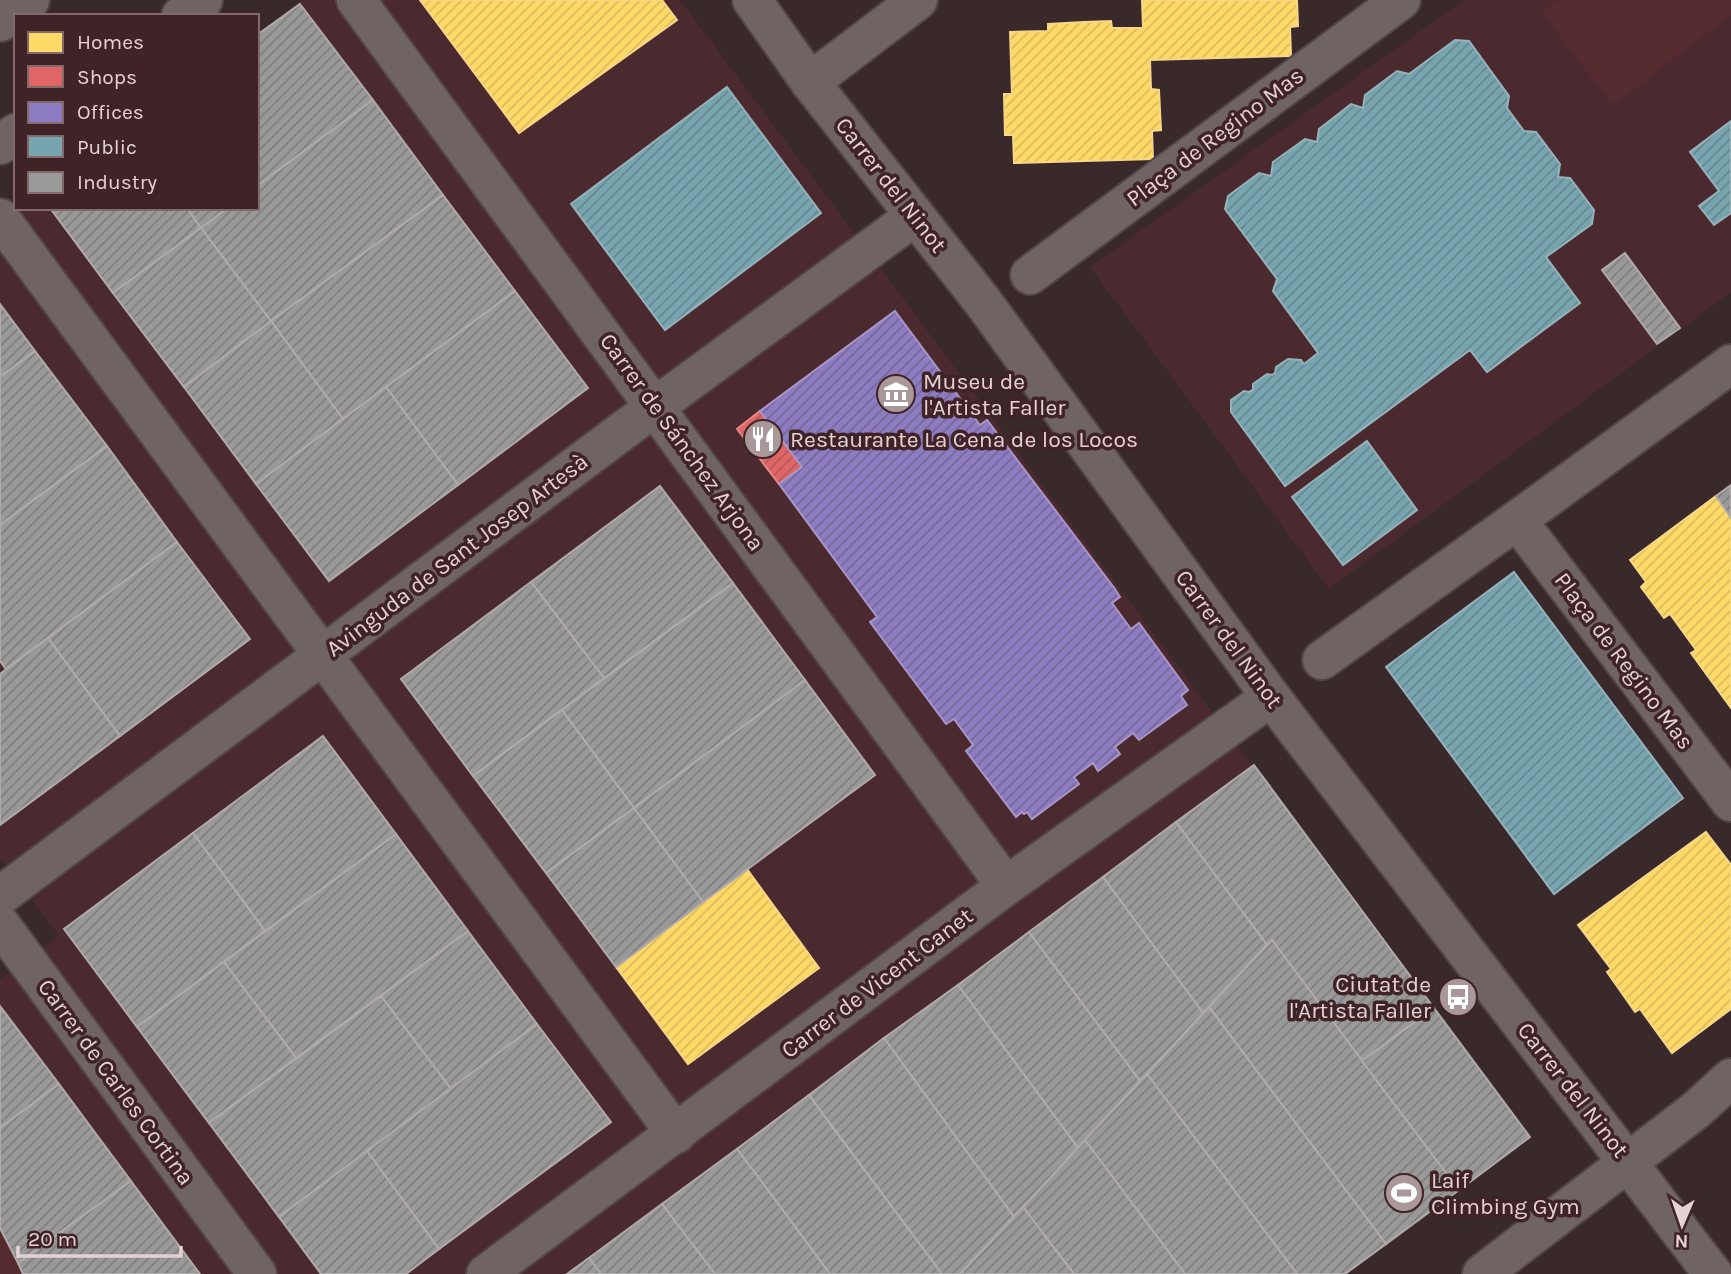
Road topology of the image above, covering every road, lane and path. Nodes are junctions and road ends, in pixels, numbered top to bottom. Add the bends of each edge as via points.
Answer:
1 (30, 0) edge
2 (203, 0) edge
3 (356, 0) edge
4 (752, 0) edge
5 (918, 0) edge
6 (1401, 0) edge
7 (184, 14) edge
8 (0, 22) edge
9 (810, 82) junction
10 (915, 216) junction
11 (0, 218) edge
12 (1030, 275) dead end
13 (1731, 364) edge
14 (656, 406) junction
15 (1517, 520) junction
16 (322, 656) junction
17 (1322, 660) dead end
18 (1271, 697) junction
19 (1731, 802) edge
20 (1006, 886) junction
21 (0, 896) edge
22 (0, 924) edge
23 (1731, 1078) edge
24 (676, 1134) junction
25 (1627, 1162) junction
26 (257, 1274) edge
27 (486, 1274) edge
28 (1482, 1274) edge
29 (1713, 1274) edge

1 - 8 street
2 - 7 street
3 - 14 street, Carrer de Sánchez Arjona
4 - 9 street, Carrer del Ninot
5 - 9 street
6 - 12 street, Plaça de Regino Mas
9 - 10 street, Carrer del Ninot
10 - 14 street, Avinguda de Sant Josep Artesà
10 - 18 street, Carrer del Ninot
11 - 16 street
13 - 15 street
14 - 16 street, Avinguda de Sant Josep Artesà
14 - 20 street, Carrer de Sánchez Arjona
15 - 17 street
15 - 19 street, Plaça de Regino Mas
16 - 21 street, Avinguda de Sant Josep Artesà
16 - 24 street
18 - 20 street, Carrer de Vicent Canet
18 - 25 street, Carrer del Ninot
20 - 24 street, Carrer de Vicent Canet
22 - 26 street, Carrer de Carles Cortina
23 - 25 street
24 - 27 street, Carrer de Vicent Canet
25 - 28 street
25 - 29 street, Carrer del Ninot

